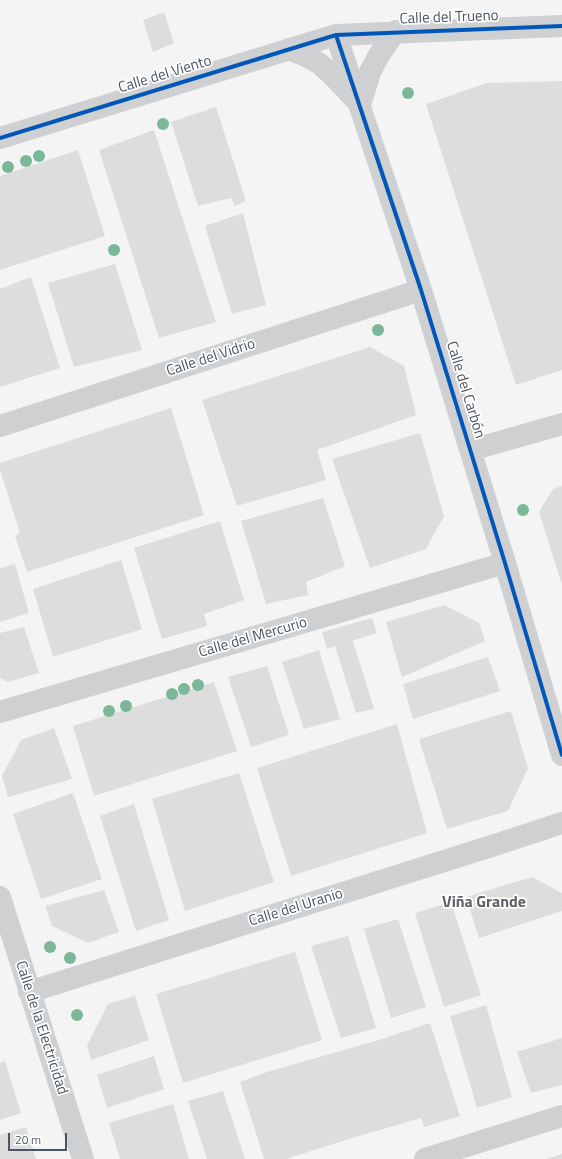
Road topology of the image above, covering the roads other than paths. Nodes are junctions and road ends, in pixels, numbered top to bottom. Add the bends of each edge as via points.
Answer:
1 (562, 26) edge
2 (396, 31) junction
3 (336, 35) junction
4 (289, 49) junction
5 (360, 105) junction
6 (0, 138) edge
7 (421, 290) junction
8 (562, 424) edge
9 (0, 426) edge
10 (471, 450) junction
11 (505, 563) junction
12 (0, 712) edge
13 (562, 755) edge
14 (562, 823) edge
15 (0, 897) edge
16 (30, 992) junction
17 (562, 1116) edge
18 (83, 1159) edge
19 (424, 1159) edge

1 - 2 street, Calle del Trueno
2 - 3 street, Calle del Trueno
2 - 5 street via 370,72
3 - 4 street, Calle del Viento
3 - 5 street, Calle del Carbón
4 - 5 street via 320,64
4 - 6 street, Calle del Viento
5 - 7 street, Calle del Carbón
7 - 9 street, Calle del Vidrio
7 - 10 street, Calle del Carbón
8 - 10 street
10 - 11 street, Calle del Carbón
11 - 12 street, Calle del Mercurio
11 - 13 street, Calle del Carbón
14 - 16 street, Calle del Uranio
15 - 16 street, Calle de la Electricidad
16 - 18 street, Calle de la Electricidad
17 - 19 street

